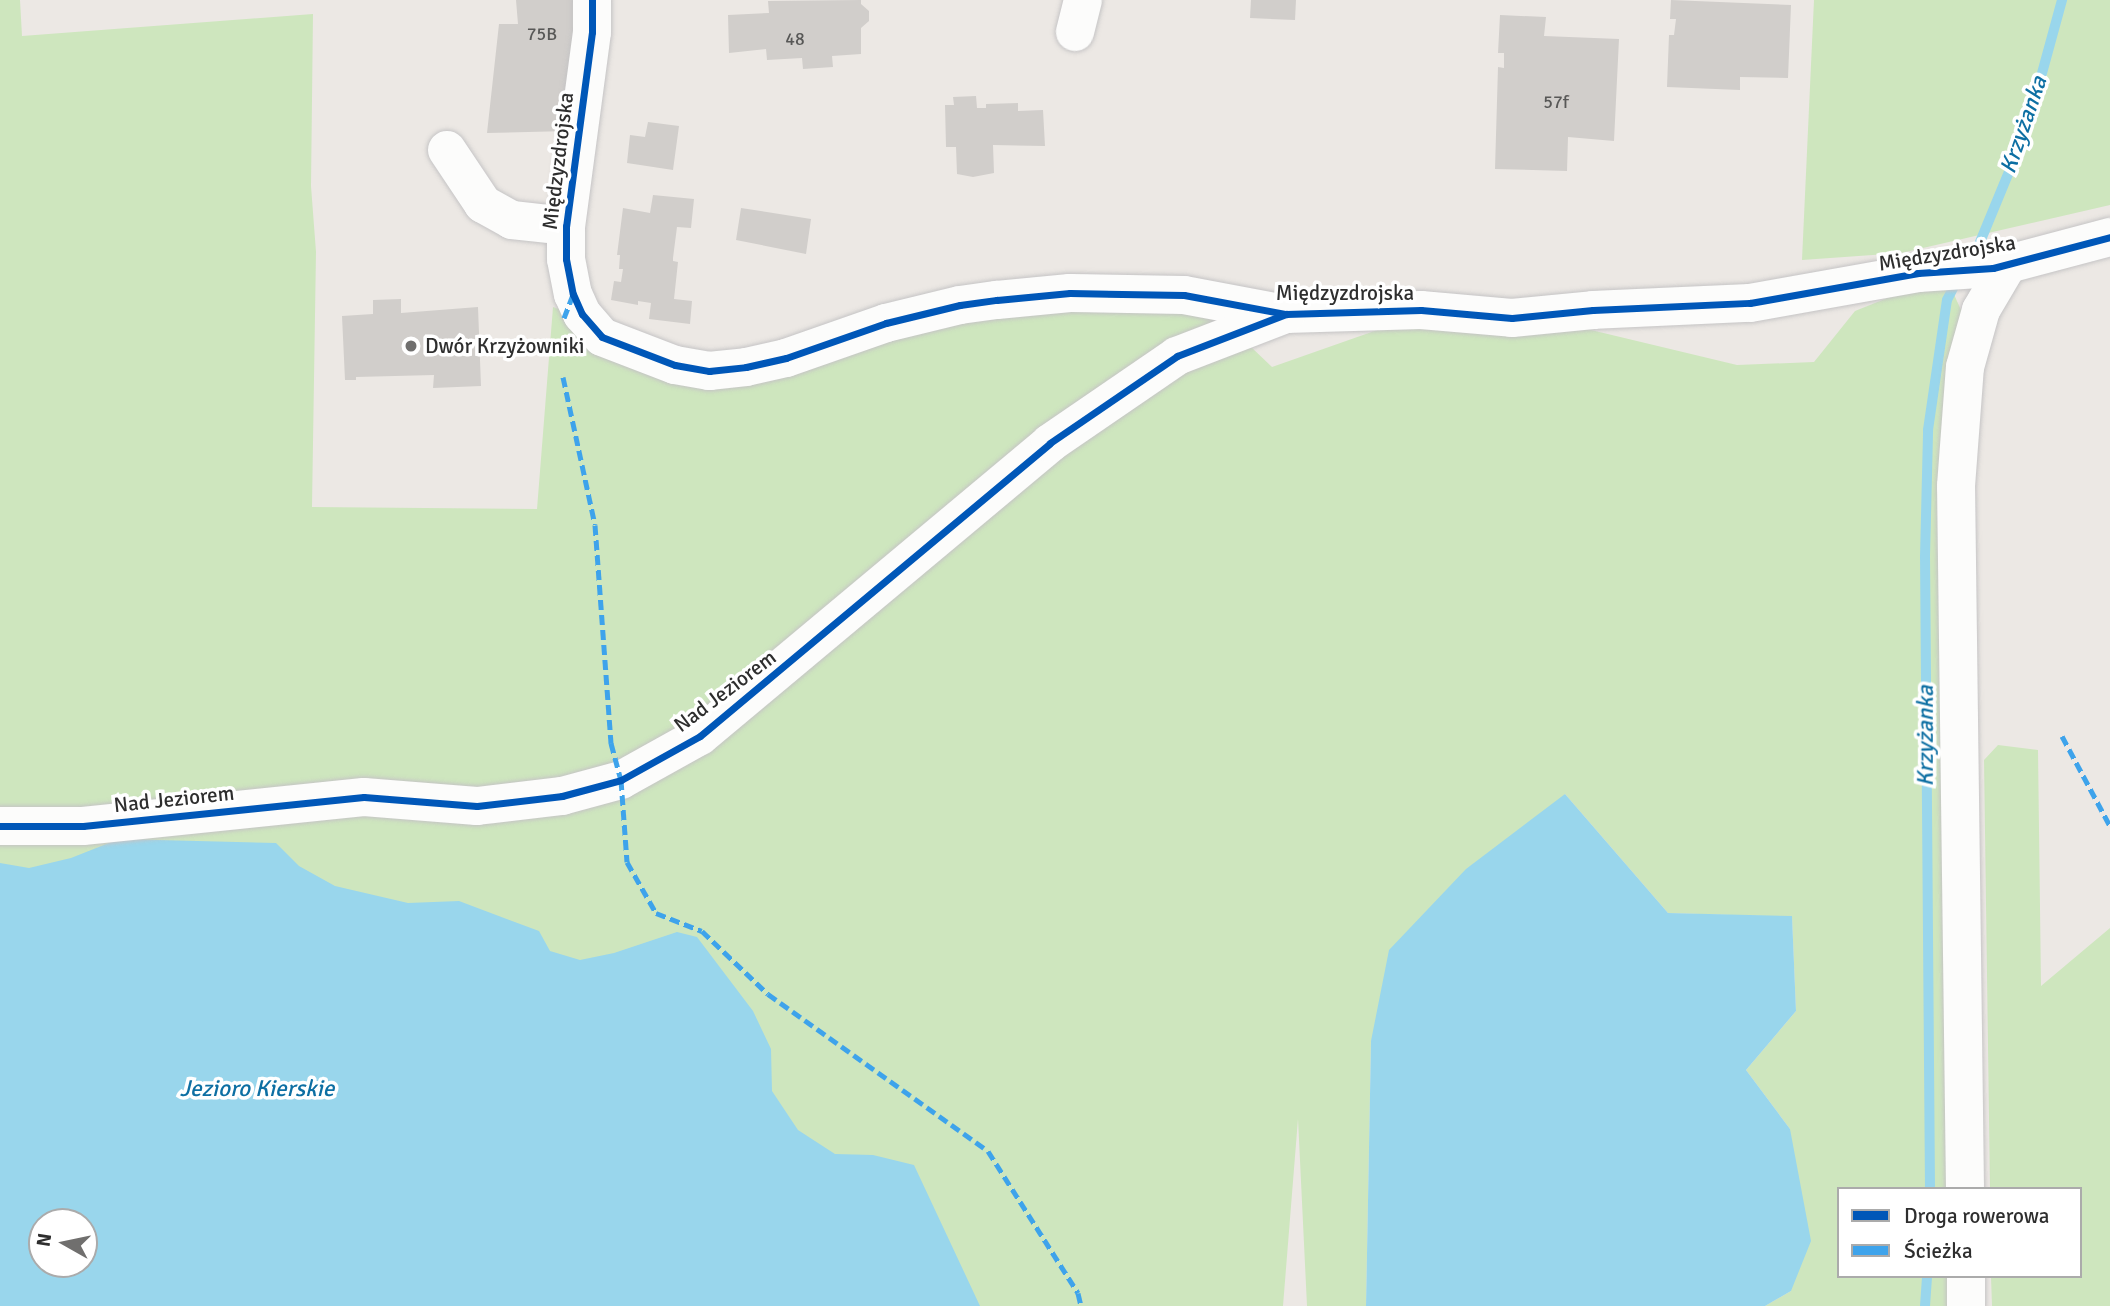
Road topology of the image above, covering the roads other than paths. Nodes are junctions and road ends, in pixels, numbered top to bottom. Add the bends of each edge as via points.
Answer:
1 (592, 0) edge
2 (447, 150) dead end
3 (566, 226) junction
4 (2110, 237) edge
5 (2008, 264) junction
6 (1286, 314) junction
7 (0, 826) edge
8 (1965, 1187) edge
9 (1966, 1278) edge
10 (1966, 1306) edge

1 - 3 street, Międzyzdrojska via 593,32
2 - 3 street via 483,204 512,220
3 - 6 street, Międzyzdrojska via 573,294 582,314 602,337 675,365 709,371 786,358 920,314 1009,299 1070,293 1184,295
4 - 5 street, Międzyzdrojska
5 - 6 street, Międzyzdrojska via 1918,273 1750,303 1512,318 1421,310
5 - 8 street via 1981,310 1965,367 1956,486
6 - 7 street, Nad Jeziorem via 1177,356 1050,443 700,736 621,780 562,796 477,806 364,797 83,826
9 - 10 street

